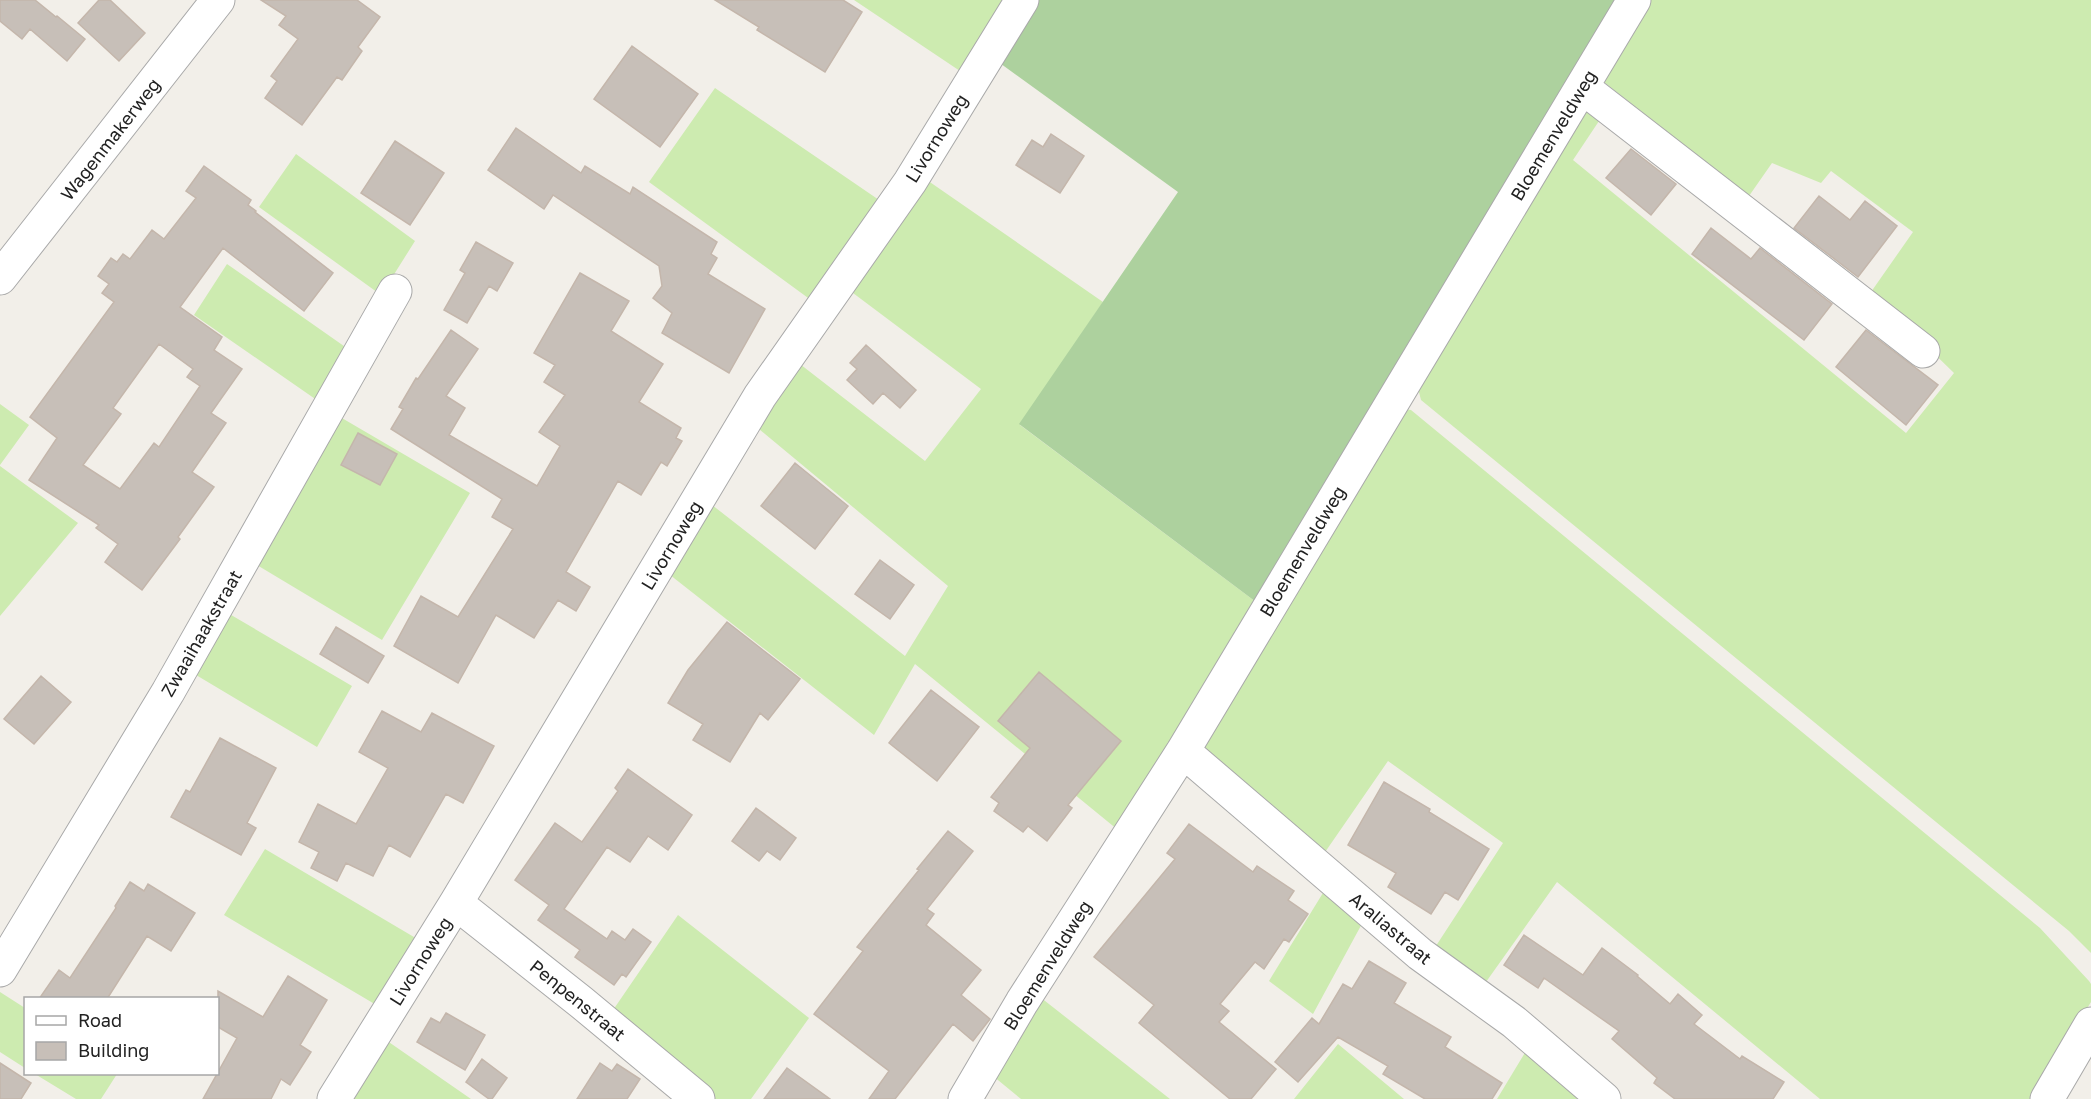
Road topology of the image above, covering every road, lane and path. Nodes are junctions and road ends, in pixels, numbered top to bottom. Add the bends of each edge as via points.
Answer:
1 (218, 0) edge
2 (1022, 0) edge
3 (1634, 0) edge
4 (1582, 87) junction
5 (0, 278) edge
6 (395, 291) dead end
7 (1923, 351) dead end
8 (1183, 751) junction
9 (456, 903) junction
10 (0, 970) edge
11 (2091, 1024) edge
12 (334, 1099) edge
13 (698, 1099) edge
14 (965, 1099) edge
15 (1604, 1099) edge
16 (2046, 1099) edge

1 - 5 street, Wagenmakerweg
2 - 9 street, Livornoweg via 909,182 760,396
3 - 4 street, Bloemenveldweg
4 - 7 street
4 - 8 street, Bloemenveldweg
6 - 10 street, Zwaaihaakstraat via 168,692
8 - 14 street, Bloemenveldweg via 1022,1002
8 - 15 street, Araliastraat via 1420,954 1514,1022
9 - 12 street, Livornoweg
9 - 13 street, Penpenstraat
11 - 16 street

